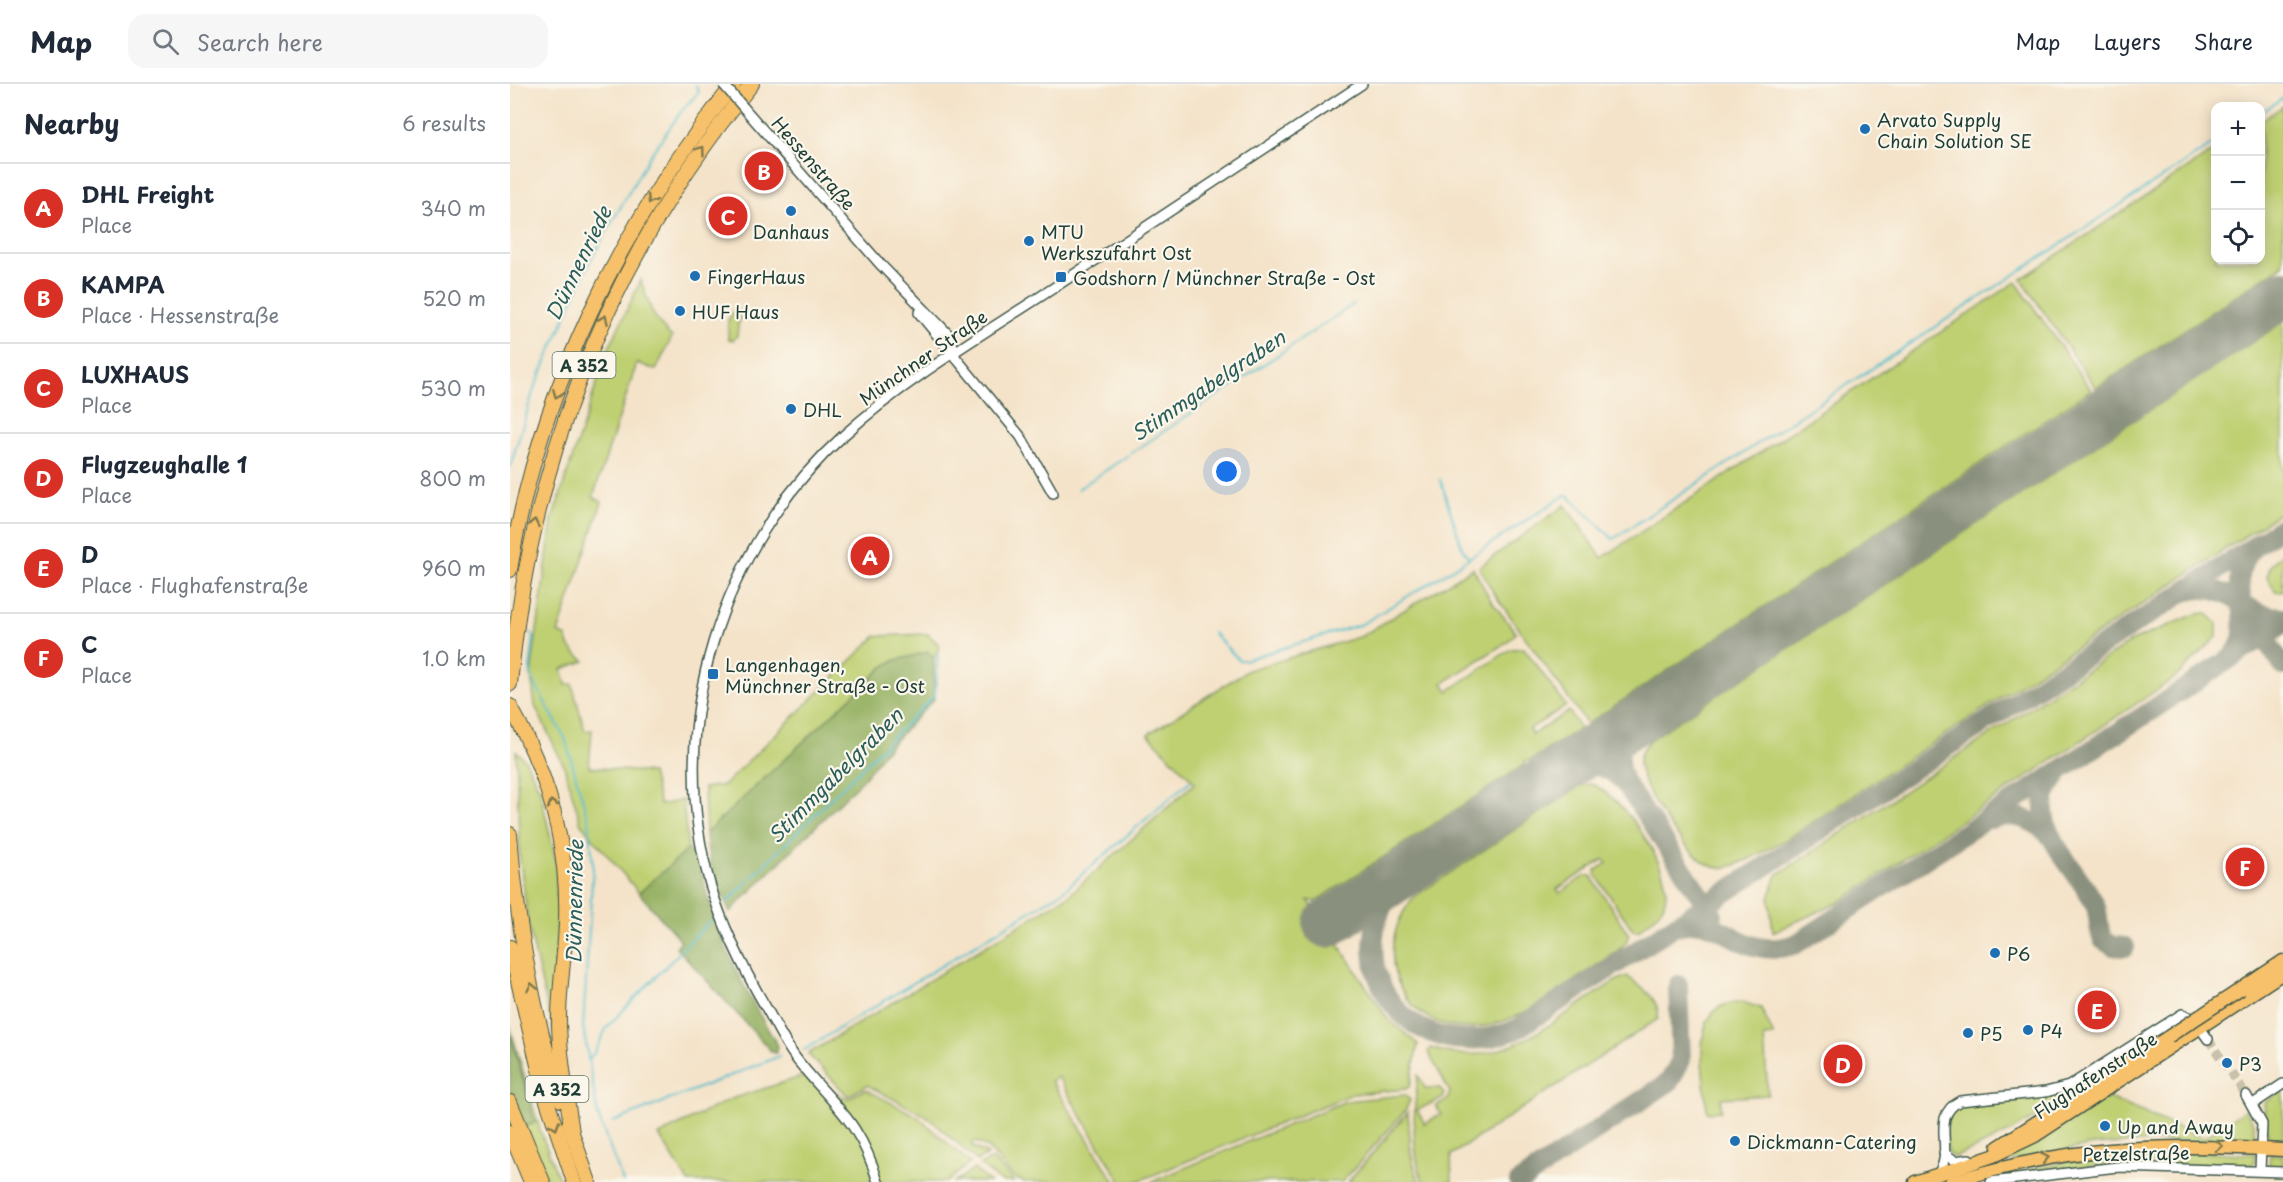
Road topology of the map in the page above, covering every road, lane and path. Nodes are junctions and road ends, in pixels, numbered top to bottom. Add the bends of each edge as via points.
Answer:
1 (723, 84) edge
2 (734, 84) edge
3 (752, 84) edge
4 (1362, 84) edge
5 (955, 354) junction
6 (1053, 493) dead end
7 (510, 570) edge
8 (510, 684) edge
9 (510, 706) edge
10 (510, 834) edge
11 (510, 947) edge
12 (2283, 961) edge
13 (2283, 973) edge
14 (510, 984) edge
15 (2201, 1028) junction
16 (2208, 1039) tunnel mouth
17 (532, 1050) junction
18 (2283, 1084) edge
19 (2246, 1095) tunnel mouth
20 (510, 1102) edge
21 (2253, 1104) junction
22 (510, 1131) edge
23 (572, 1132) junction
24 (2119, 1147) junction
25 (2262, 1149) junction
26 (2283, 1150) edge
27 (1944, 1153) junction
28 (1974, 1157) junction
29 (2120, 1167) junction
30 (1957, 1168) junction
31 (2260, 1170) junction
32 (2283, 1172) edge
33 (1937, 1175) junction
34 (531, 1182) edge
35 (543, 1182) edge
36 (574, 1182) edge
37 (589, 1182) edge
38 (879, 1182) edge
39 (1915, 1182) edge
40 (1952, 1182) edge
41 (1990, 1182) edge

1 - 5 street, Hessenstraße, bridge
2 -> 7 highway, A 352 via 667,175 597,299 554,401 531,474
8 -> 3 highway, A 352 via 516,616 536,512 587,356 656,218
4 - 5 street, Münchner Straße
5 - 6 street, Hessenstraße via 1021,437
5 - 38 street, Münchner Straße via 854,426 817,461 777,510 745,562 720,618 706,663 695,733 699,836 728,934 793,1053 858,1131
23 -> 9 highway via 560,1033 566,924 563,851 558,820 526,735
23 -> 10 highway, A 352 via 532,987 520,928
11 - 17 highway, A 352
12 - 28 main road, Flughafenstraße, bridge via 2016,1137
13 - 15 main road, Flughafenstraße
14 - 17 highway
15 - 16 street
15 - 27 street via 2190,1015 2182,1014 2069,1086 1960,1101 1943,1119
15 - 30 main road, Flughafenstraße via 2035,1137
17 -> 36 highway, A 352
18 - 21 street
19 - 21 street
20 - 35 highway
21 - 25 street via 2262,1124
22 - 34 highway
23 - 37 highway, A 352
24 -> 25 main road
24 - 29 street
40 -> 24 main road via 2035,1160
25 - 26 main road
25 - 31 street
27 - 28 street via 1955,1161
27 - 33 street
28 - 30 main road, Flughafenstraße
29 - 31 street, Petzelstraße
29 - 41 street, Petzelstraße
30 - 33 main road, Flughafenstraße
31 - 32 street, Petzelstraße
33 - 39 main road, Flughafenstraße

